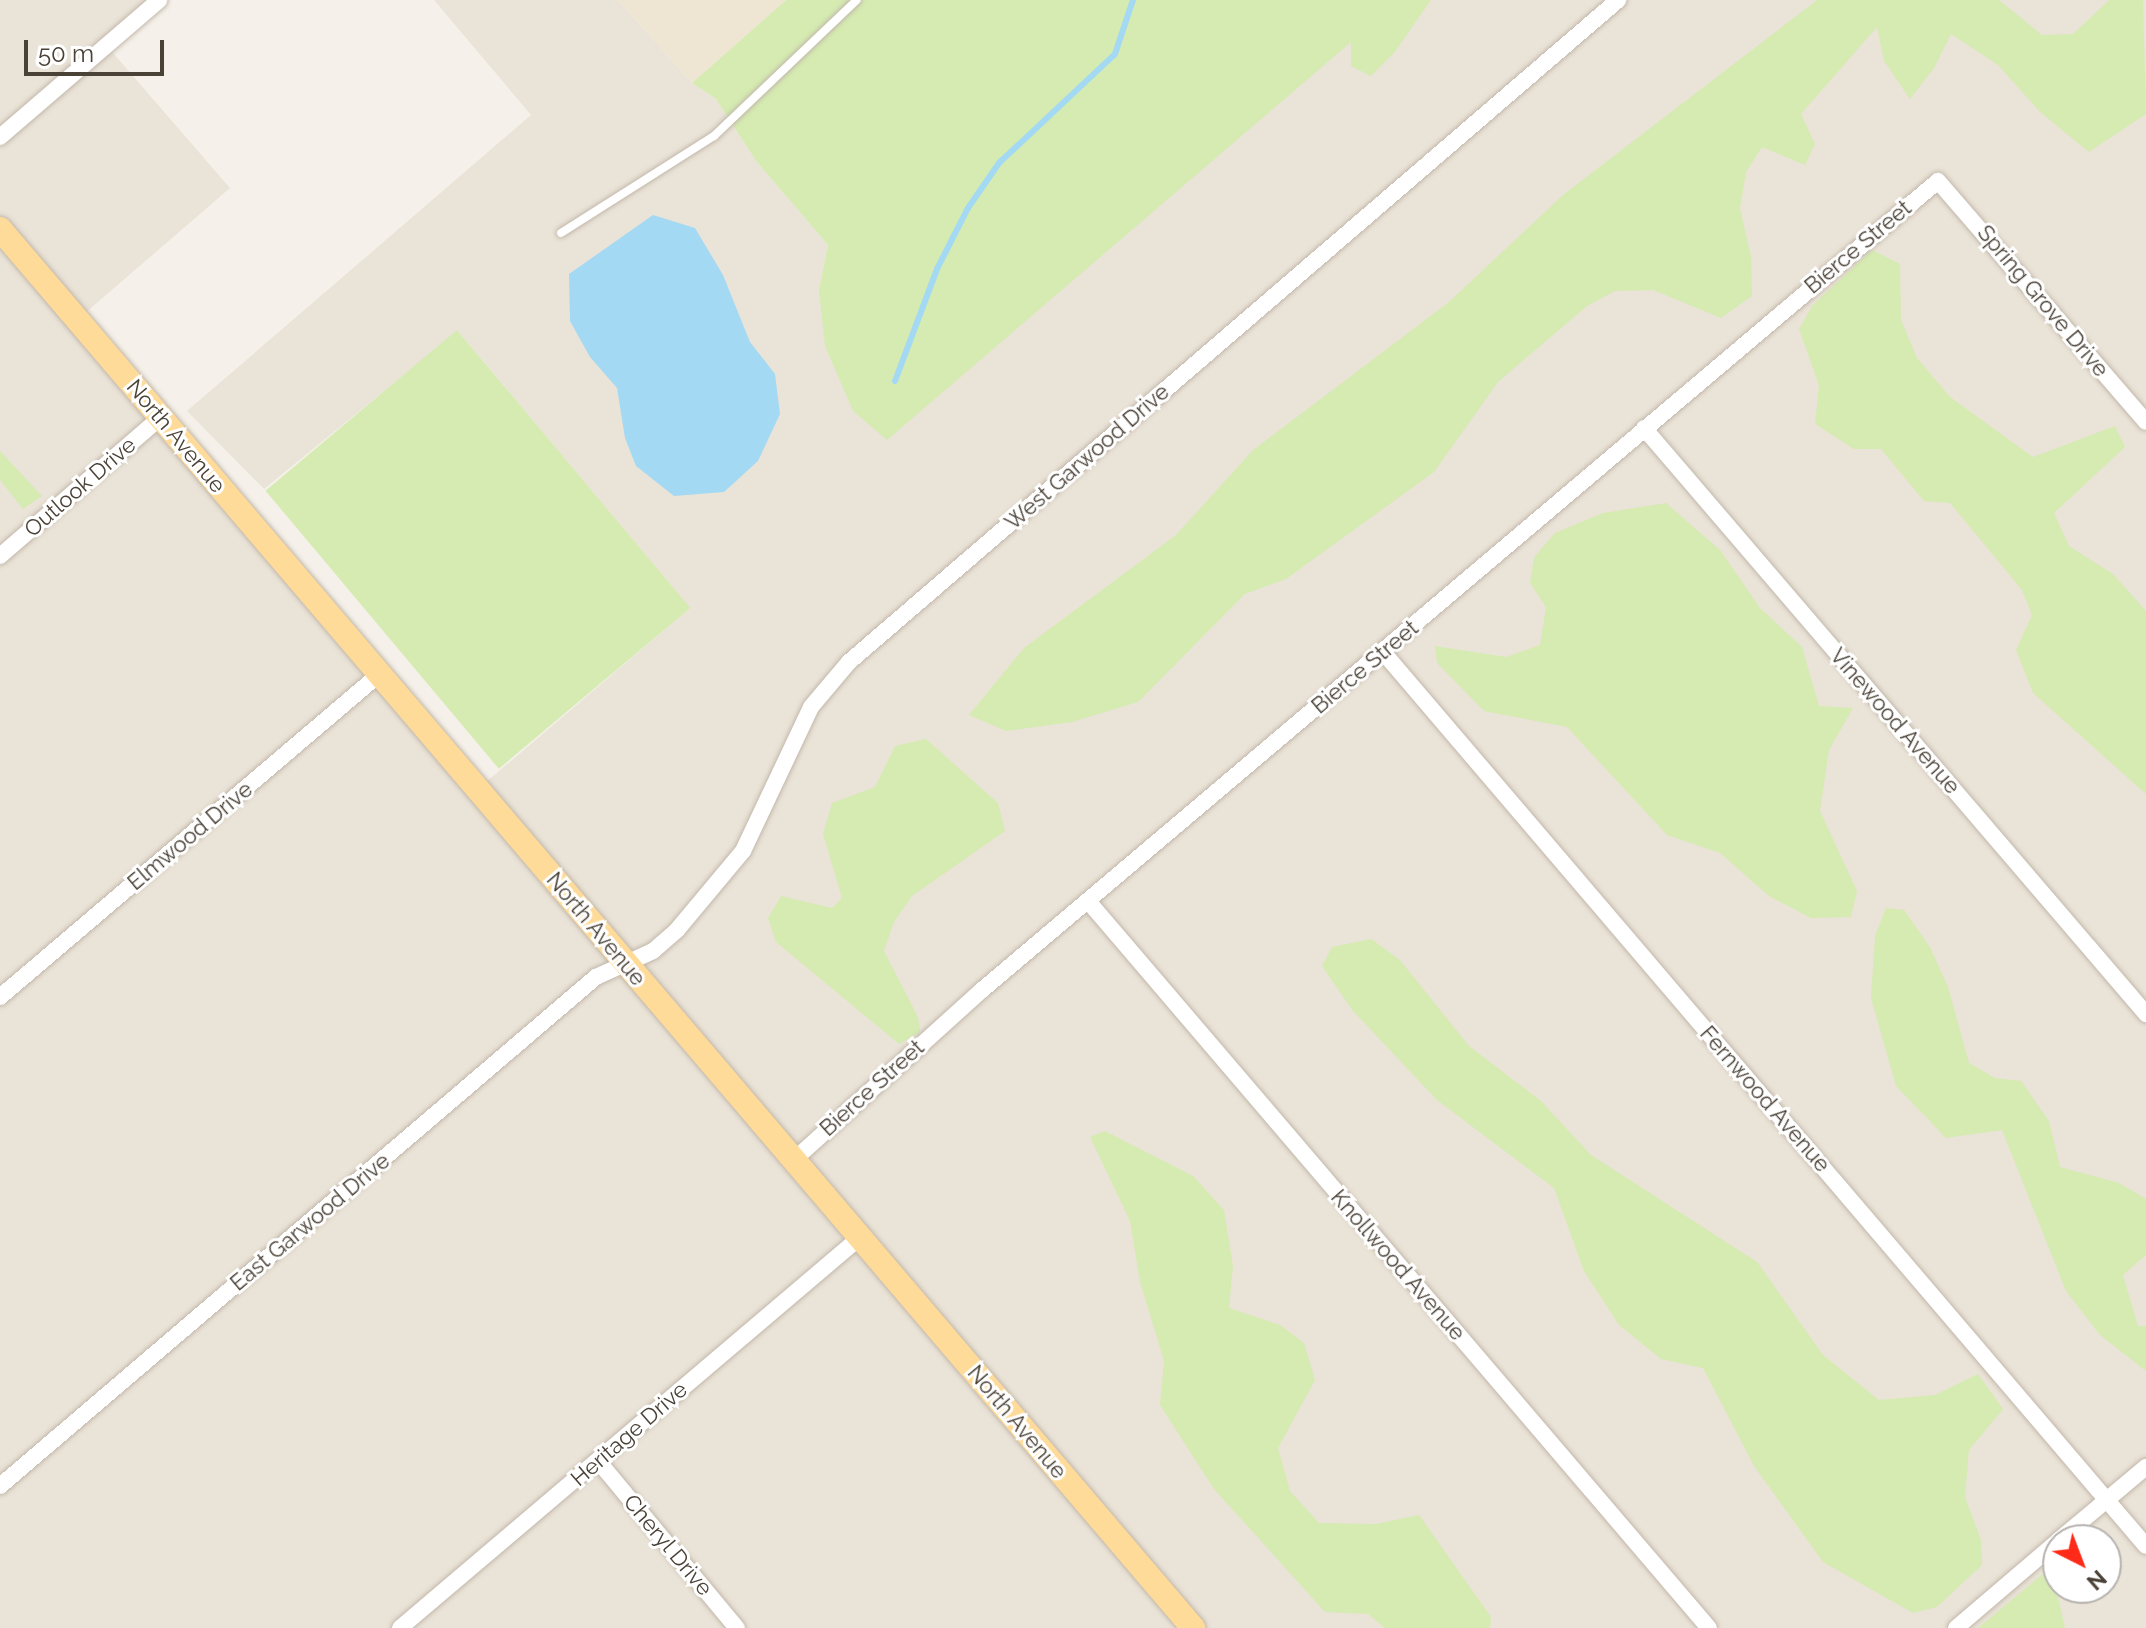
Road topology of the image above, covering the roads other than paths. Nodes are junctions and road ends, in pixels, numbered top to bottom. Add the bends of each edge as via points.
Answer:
1 (159, 0) edge
2 (857, 0) edge
3 (1618, 0) edge
4 (0, 137) edge
5 (1938, 181) joint
6 (0, 229) edge
7 (561, 233) dead end
8 (160, 418) junction
9 (2146, 422) edge
10 (1644, 428) junction
11 (0, 556) edge
12 (1383, 652) junction
13 (379, 675) junction
14 (1088, 901) junction
15 (623, 962) junction
16 (0, 997) edge
17 (2146, 1014) edge
18 (796, 1158) junction
19 (858, 1239) junction
20 (599, 1462) junction
21 (2146, 1467) edge
22 (0, 1486) edge
23 (2106, 1500) junction
24 (2077, 1524) edge
25 (2146, 1546) edge
26 (2042, 1554) edge
27 (400, 1628) edge
28 (737, 1628) edge
29 (1193, 1628) edge
30 (1709, 1628) edge
31 (1956, 1628) edge

1 - 4 street
2 - 7 lane via 714,136
3 - 15 street, West Garwood Drive via 849,662 811,707 759,824 726,876 653,951
5 - 9 street, Spring Grove Drive
5 - 10 street, Bierce Street
6 - 8 main road, North Avenue
8 - 11 street, Outlook Drive
8 - 13 main road, North Avenue
10 - 12 street, Bierce Street
10 - 17 street, Vinewood Avenue
12 - 14 street, Bierce Street
12 - 23 street, Fernwood Avenue
13 - 15 main road, North Avenue
13 - 16 street, Elmwood Drive
14 - 18 street, Bierce Street
14 - 30 street, Knollwood Avenue
15 - 18 main road, North Avenue
15 - 22 street, East Garwood Drive via 596,977
18 - 19 main road, North Avenue
19 - 20 street, Heritage Drive
19 - 29 main road, North Avenue
20 - 27 street, Heritage Drive
20 - 28 street, Cheryl Drive
21 - 23 street
23 - 24 street
23 - 25 street, Fernwood Avenue
26 - 31 street

